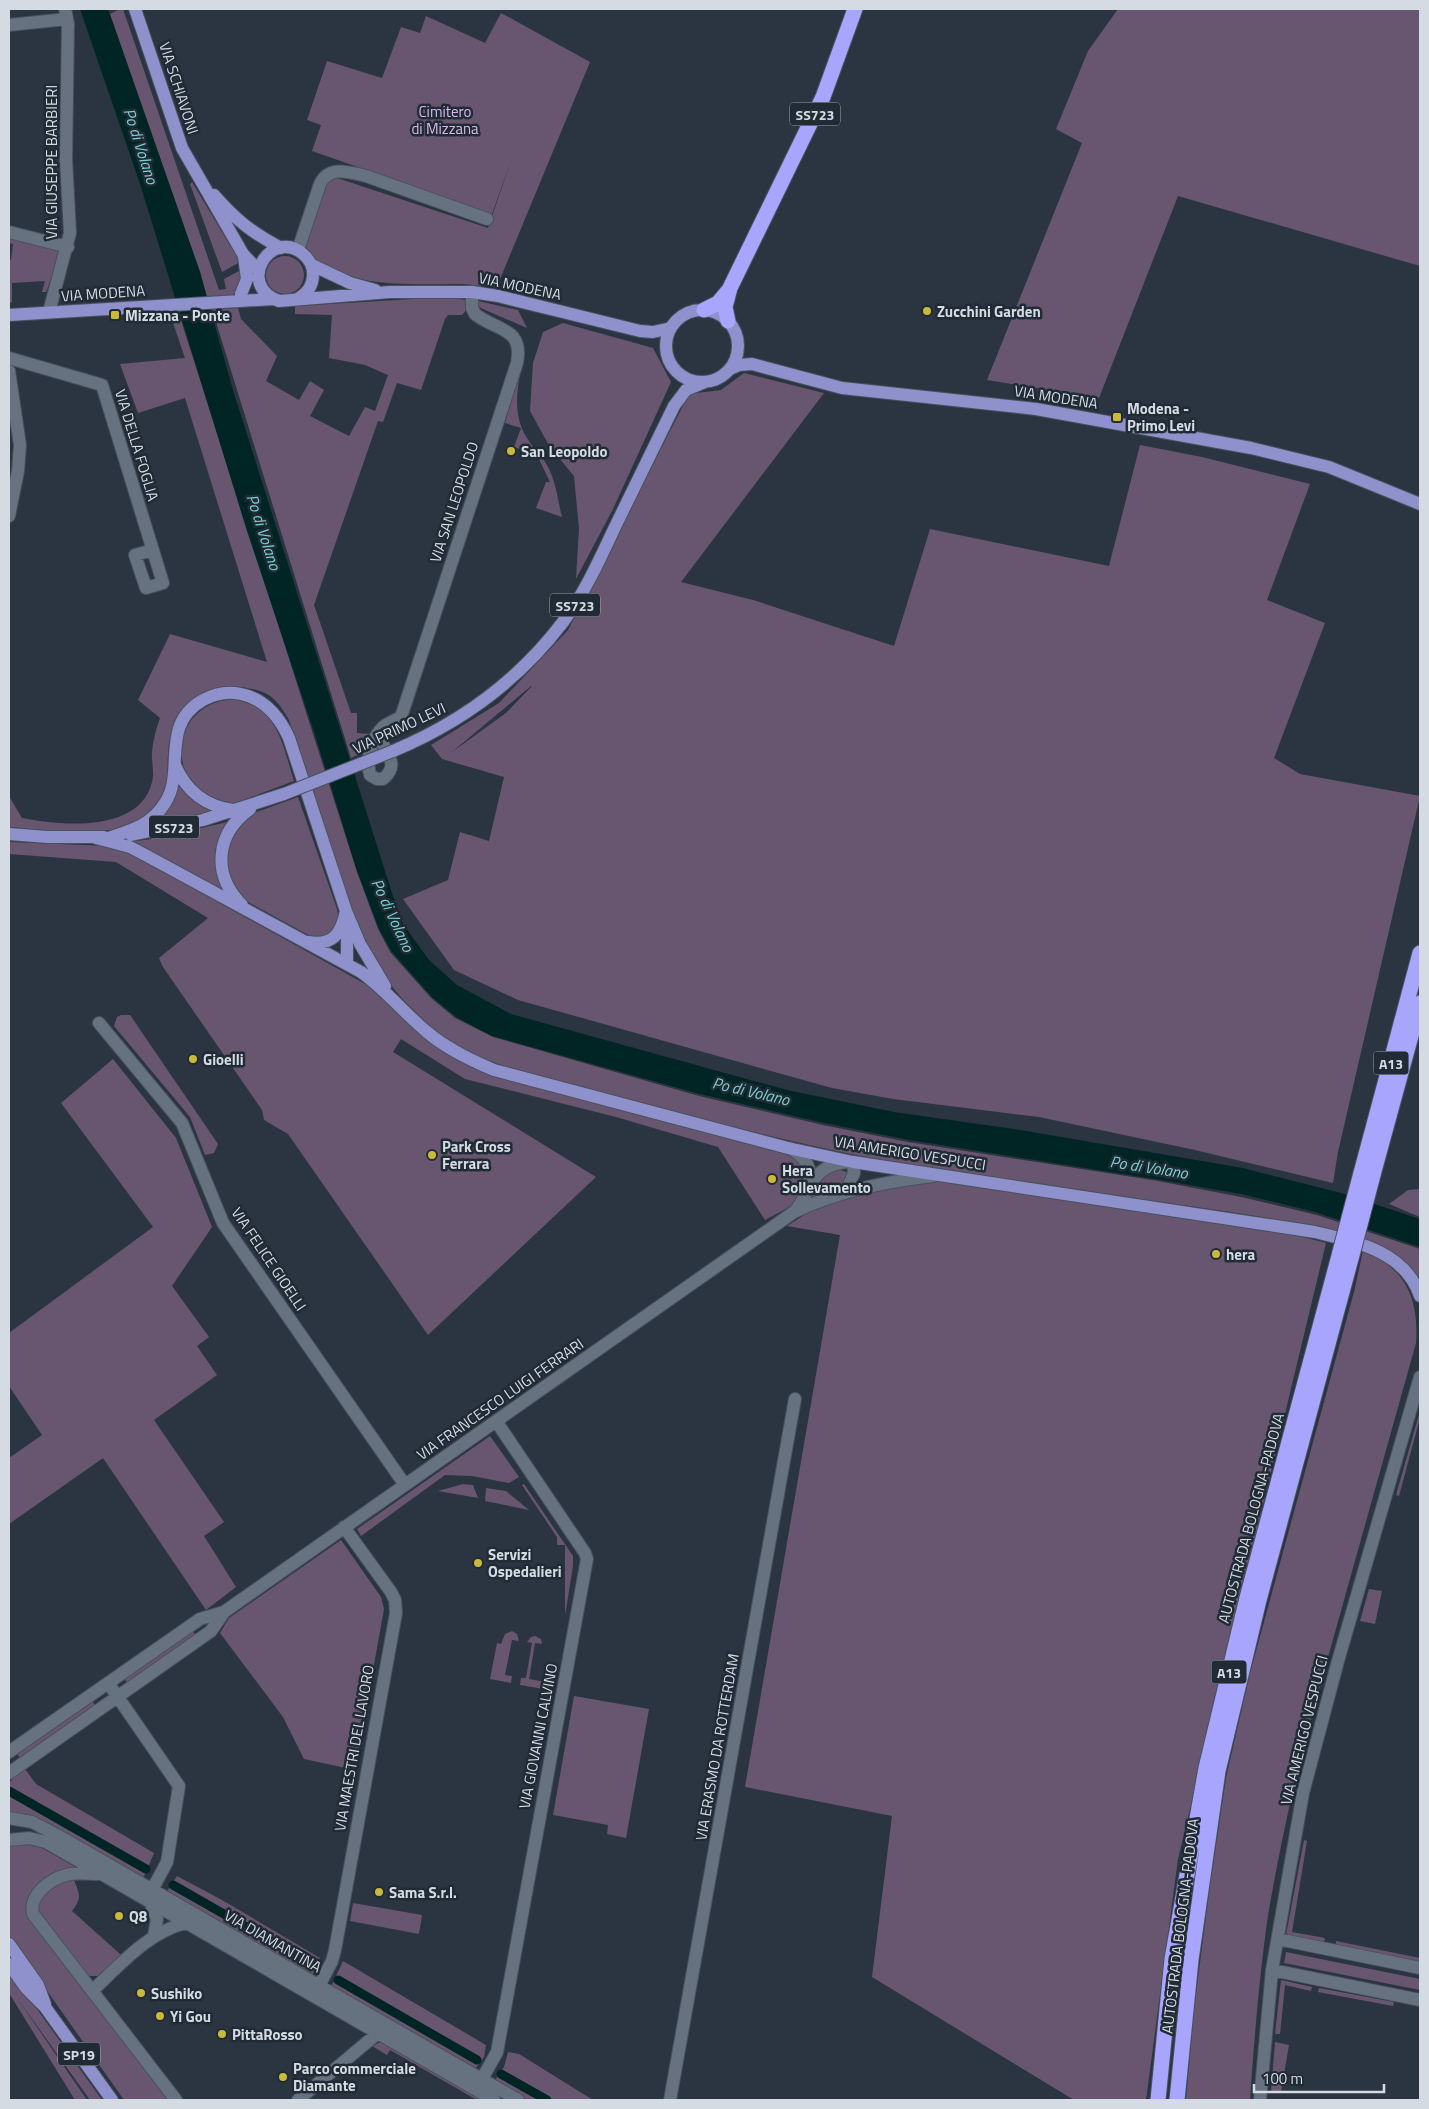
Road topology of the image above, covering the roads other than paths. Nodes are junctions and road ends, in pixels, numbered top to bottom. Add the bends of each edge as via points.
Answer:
1 (135, 9) edge
2 (855, 9) edge
3 (66, 14) edge
4 (9, 25) edge
5 (196, 174) junction
6 (487, 219) dead end
7 (9, 232) edge
8 (68, 247) junction
9 (281, 248) junction
10 (298, 250) junction
11 (243, 254) junction
12 (312, 266) junction
13 (259, 274) junction
14 (730, 288) junction
15 (390, 292) junction
16 (472, 292) junction
17 (241, 294) junction
18 (274, 299) junction
19 (297, 299) junction
20 (224, 302) junction
21 (704, 310) junction
22 (49, 312) junction
23 (9, 315) edge
24 (728, 321) junction
25 (671, 328) junction
26 (640, 331) junction
27 (738, 344) junction
28 (666, 351) junction
29 (9, 358) edge
30 (769, 367) junction
31 (730, 369) junction
32 (9, 371) edge
33 (676, 371) junction
34 (705, 382) junction
35 (674, 406) junction
36 (14, 470) edge
37 (1420, 504) edge
38 (9, 516) edge
39 (153, 550) dead end
40 (380, 733) dead end
41 (174, 762) junction
42 (264, 801) junction
43 (235, 810) junction
44 (9, 834) edge
45 (111, 837) junction
46 (96, 838) junction
47 (346, 911) junction
48 (261, 918) junction
49 (306, 942) junction
50 (1420, 953) edge
51 (347, 964) junction
52 (1420, 1003) edge
53 (398, 1004) junction
54 (99, 1023) dead end
55 (788, 1148) junction
56 (853, 1162) junction
57 (1367, 1174) junction
58 (938, 1175) junction
59 (810, 1186) junction
60 (846, 1192) junction
61 (794, 1212) junction
62 (1346, 1254) junction
63 (1420, 1296) edge
64 (1420, 1377) edge
65 (795, 1399) dead end
66 (496, 1421) junction
67 (405, 1485) junction
68 (344, 1527) junction
69 (224, 1612) junction
70 (108, 1683) junction
71 (118, 1696) junction
72 (9, 1752) edge
73 (11, 1767) edge
74 (9, 1818) edge
75 (9, 1840) edge
76 (101, 1874) junction
77 (151, 1896) junction
78 (186, 1923) junction
79 (154, 1936) junction
80 (1278, 1939) junction
81 (9, 1944) edge
82 (9, 1964) edge
83 (1420, 1968) edge
84 (1272, 1970) junction
85 (319, 1986) junction
86 (92, 1991) junction
87 (1420, 2000) edge
88 (45, 2007) junction
89 (378, 2033) junction
90 (482, 2079) junction
91 (112, 2100) edge
92 (176, 2100) edge
93 (298, 2100) edge
94 (494, 2100) edge
95 (518, 2100) edge
96 (670, 2100) edge
97 (1158, 2100) edge
98 (1177, 2100) edge
99 (1260, 2100) edge

1 - 5 main road, VIA SCHIAVONI via 176,133
2 - 14 highway, SS723 via 823,97
3 - 4 street
3 - 8 street, VIA GIUSEPPE BARBIERI
5 - 9 main road, VIA SCHIAVONI via 239,222
5 - 11 main road, VIA SCHIAVONI
6 - 10 street via 366,176 336,171 325,176 320,184
7 - 8 street
8 - 22 street, VIA GIUSEPPE BARBIERI
9 - 10 main road
9 - 13 main road via 266,256
10 - 12 main road, VIA MODENA
11 - 13 main road, VIA SCHIAVONI
11 - 17 main road via 247,279
12 - 15 main road, VIA MODENA via 350,283
12 - 19 main road via 311,285
13 - 17 main road
13 - 18 main road via 263,290
14 - 21 highway, SS723 via 718,303
14 - 24 highway, SS723 via 725,307
15 - 16 main road, VIA MODENA
15 - 19 main road, VIA MODENA
16 - 26 main road, VIA MODENA
16 - 40 street, VIA SAN LEOPOLDO via 475,314 515,337 519,347 517,363 401,717 383,727
17 - 20 main road
18 - 19 main road, VIA MODENA via 285,302
18 - 20 main road, VIA MODENA
20 - 22 main road, VIA MODENA
21 - 24 main road
21 - 25 main road, SS723 via 687,314
22 - 23 main road, VIA MODENA
24 - 27 main road, SS723 via 736,333
25 - 26 main road, VIA MODENA
25 - 28 main road
26 - 28 main road, VIA MODENA
27 - 30 main road, VIA MODENA via 749,357
27 - 31 main road
28 - 33 main road, SS723
29 - 39 street, VIA DELLA FOGLIA via 102,386
30 - 31 main road, VIA MODENA via 745,364
30 - 37 main road, VIA MODENA via 842,388 1036,409 1251,448 1324,466
31 - 34 main road, SS723 via 719,378
32 - 36 street via 20,435
33 - 34 main road via 691,381
33 - 35 main road, SS723 via 679,386
34 - 35 main road, SS723 via 686,390
35 - 42 main road, VIA PRIMO LEVI / SS723, bridge via 585,587 552,636 520,670 482,702 435,732
36 - 38 street
41 - 43 main road via 192,792 214,806
41 - 45 main road via 171,788 160,810 139,828
41 - 47 main road via 175,740 182,723 196,704 209,697 236,693 263,702 283,724 289,738
42 - 43 main road, VIA PRIMO LEVI / SS723
42 - 48 main road via 231,825 222,855 229,889 244,906
43 - 45 main road, VIA PRIMO LEVI / SS723 via 180,826
44 - 46 main road, VIA PRIMO LEVI / SS723
45 - 46 main road, VIA PRIMO LEVI / SS723
46 - 48 main road via 130,847
47 - 49 main road via 341,930 335,936 321,943
47 - 51 main road
47 - 53 main road via 381,982
48 - 49 main road
49 - 51 main road
50 - 57 highway, AUTOSTRADA BOLOGNA-PADOVA / A13
51 - 53 main road via 372,980
52 - 57 highway, AUTOSTRADA BOLOGNA-PADOVA / A13
53 - 55 main road, VIA AMERIGO VESPUCCI via 444,1045 464,1058 494,1070
54 - 67 street, VIA FELICE GIOELLI via 182,1123 223,1223
55 - 56 main road, VIA AMERIGO VESPUCCI
55 - 59 street via 803,1159 810,1176
56 - 58 main road, VIA AMERIGO VESPUCCI
56 - 59 street, VIA FRANCESCO LUIGI FERRARI via 826,1167
56 - 60 street via 854,1173
57 - 62 highway, AUTOSTRADA BOLOGNA-PADOVA / A13, bridge
58 - 60 street, VIA FRANCESCO LUIGI FERRARI
58 - 63 main road, VIA AMERIGO VESPUCCI via 1324,1234 1367,1245 1390,1258 1411,1279
59 - 61 street, VIA FRANCESCO LUIGI FERRARI
60 - 61 street, VIA FRANCESCO LUIGI FERRARI
61 - 66 street, VIA FRANCESCO LUIGI FERRARI
62 - 97 highway, AUTOSTRADA BOLOGNA-PADOVA / A13 via 1247,1598 1206,1768 1172,1959
62 - 98 highway, AUTOSTRADA BOLOGNA-PADOVA / A13 via 1218,1771 1191,1960
64 - 80 street, VIA AMERIGO VESPUCCI via 1317,1737 1303,1793
65 - 96 street, VIA ERASMO DA ROTTERDAM
66 - 67 street, VIA FRANCESCO LUIGI FERRARI
66 - 90 street, VIA GIOVANNI CALVINO via 587,1559 497,2052
67 - 68 street, VIA FRANCESCO LUIGI FERRARI
68 - 69 street, VIA FRANCESCO LUIGI FERRARI
68 - 85 street, VIA MAESTRI DEL LAVORO via 391,1592 396,1613 335,1950
69 - 70 street, VIA FRANCESCO LUIGI FERRARI via 200,1619
69 - 71 street, VIA FRANCESCO LUIGI FERRARI via 211,1631
70 - 71 street
70 - 72 street, VIA FRANCESCO LUIGI FERRARI
71 - 73 street, VIA FRANCESCO LUIGI FERRARI
71 - 77 street via 179,1786 167,1862
74 - 77 street, VIA DIAMANTINA via 40,1826
75 - 76 street, VIA DIAMANTINA via 38,1839
76 - 77 street, VIA DIAMANTINA
76 - 86 street via 81,1873 59,1878 36,1895 32,1907 33,1914
77 - 78 street, VIA DIAMANTINA
77 - 79 street via 157,1919
77 - 85 street, VIA DIAMANTINA
78 - 79 street
78 - 89 street, VIA DIAMANTINA
79 - 86 street
80 - 83 street
80 - 84 street, VIA AMERIGO VESPUCCI
81 - 88 main road, SP19 via 38,1985
82 - 88 main road, SP19
84 - 87 street
84 - 99 street, VIA AMERIGO VESPUCCI
85 - 90 street, VIA DIAMANTINA
86 - 92 street
88 - 91 main road, SP19
89 - 93 street
89 - 94 street, VIA DIAMANTINA
90 - 95 street, VIA DIAMANTINA

